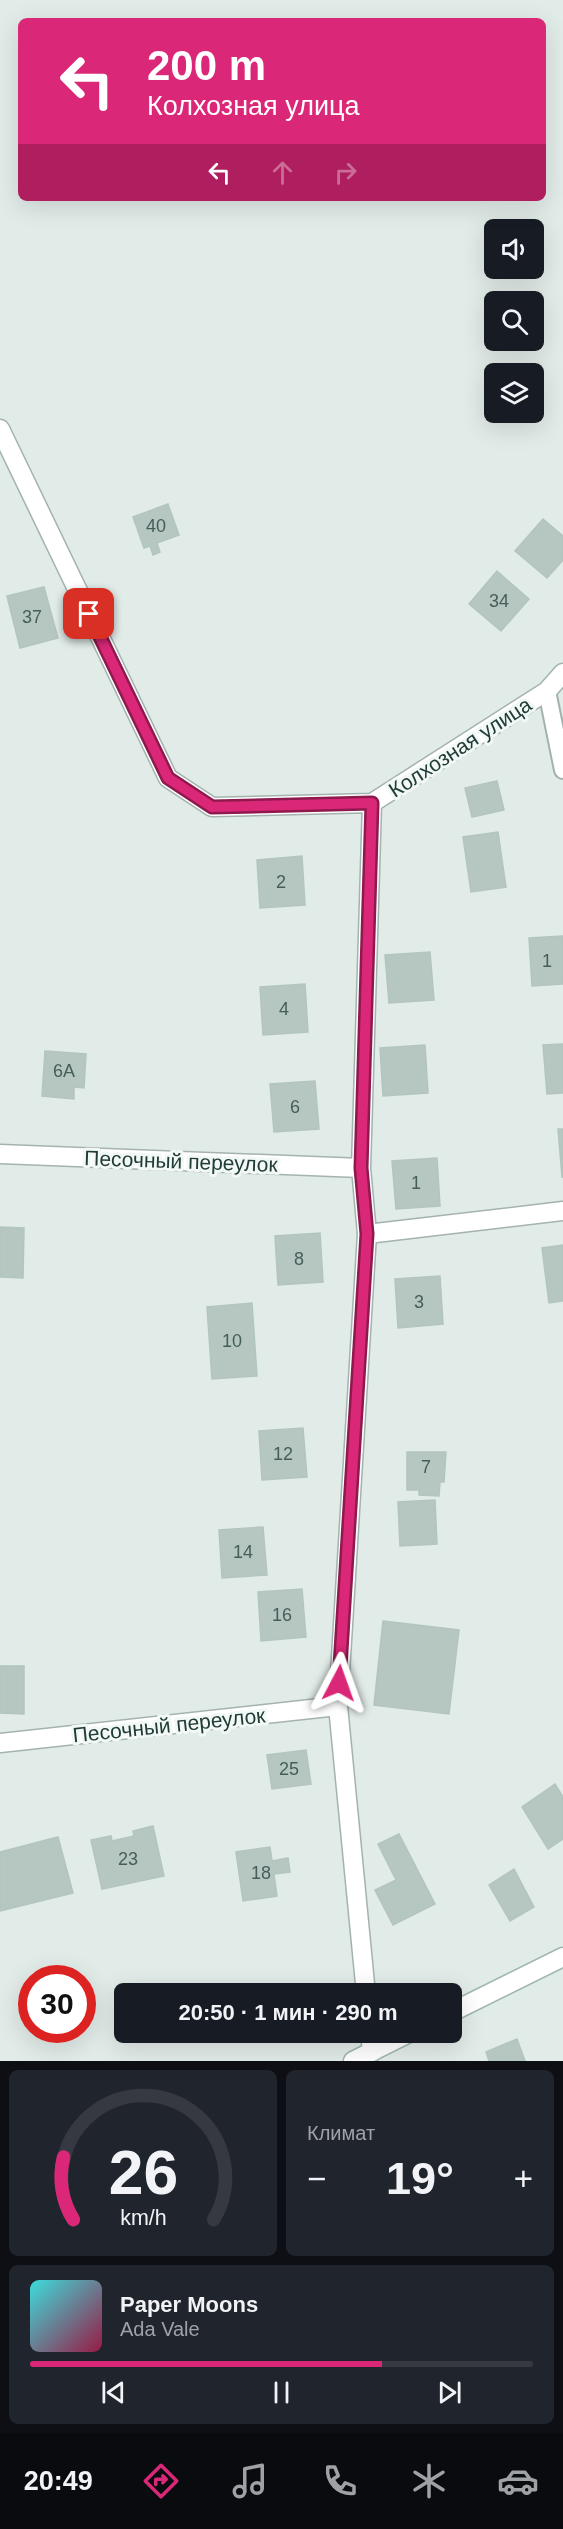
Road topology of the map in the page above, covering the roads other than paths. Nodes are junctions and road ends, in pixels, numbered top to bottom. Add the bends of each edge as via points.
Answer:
1 (0, 429) edge
2 (563, 673) edge
3 (547, 691) junction
4 (563, 770) edge
5 (372, 803) junction
6 (0, 1154) edge
7 (361, 1168) junction
8 (563, 1211) edge
9 (367, 1234) junction
10 (338, 1706) junction
11 (0, 1743) edge
12 (563, 1957) edge
13 (365, 1983) edge
14 (462, 2007) edge
15 (371, 2043) edge
16 (390, 2043) edge
17 (372, 2052) junction
18 (353, 2061) edge

1 - 5 street, Колхозная улица via 168,778 212,807
2 - 3 street, Колхозная улица
3 - 4 lane
3 - 5 street, Колхозная улица
5 - 7 street
6 - 7 street, Песочный переулок
7 - 9 street
8 - 9 street
9 - 10 street
10 - 11 street, Песочный переулок
10 - 13 street
12 - 14 street
15 - 17 street
16 - 17 street
17 - 18 street

